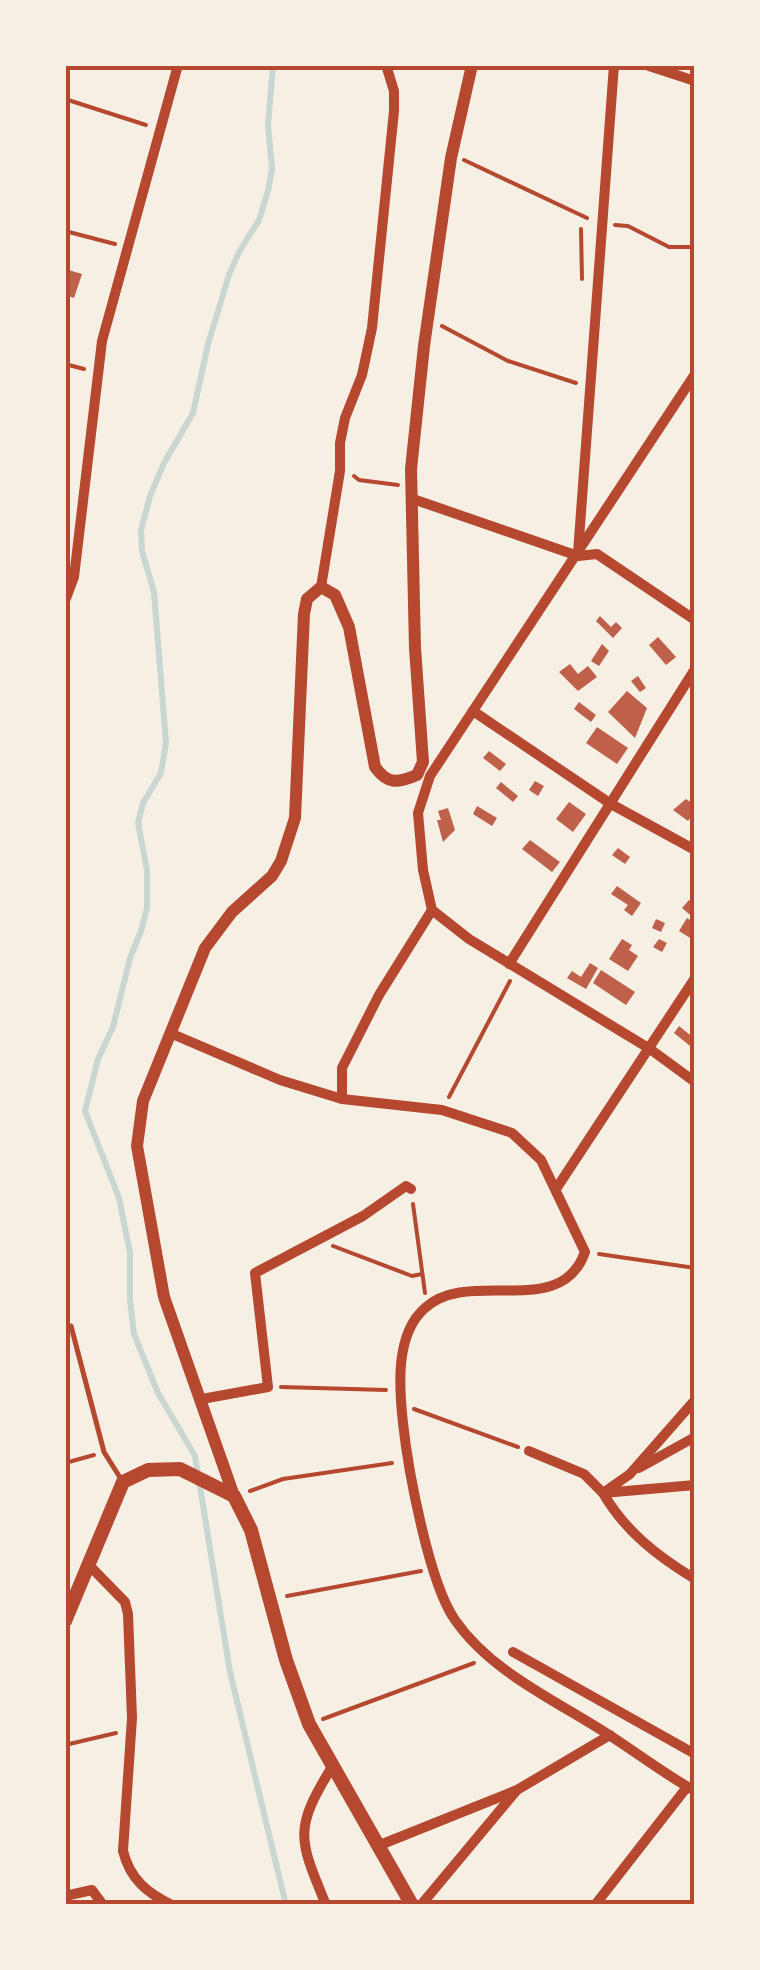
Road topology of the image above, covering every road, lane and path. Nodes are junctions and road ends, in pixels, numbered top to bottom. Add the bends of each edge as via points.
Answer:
1 (178, 65) edge
2 (386, 65) edge
3 (472, 65) edge
4 (614, 65) edge
5 (646, 65) edge
6 (695, 82) edge
7 (65, 99) edge
8 (162, 130) junction
9 (452, 154) junction
10 (601, 224) junction
11 (65, 231) edge
12 (695, 247) edge
13 (129, 248) junction
14 (428, 318) junction
15 (65, 364) edge
16 (98, 374) junction
17 (695, 375) edge
18 (589, 388) junction
19 (340, 465) junction
20 (413, 494) junction
21 (578, 556) junction
22 (321, 587) junction
23 (65, 601) edge
24 (695, 620) edge
25 (695, 669) edge
26 (474, 712) junction
27 (417, 775) junction
28 (424, 794) junction
29 (611, 804) junction
30 (695, 850) edge
31 (432, 910) junction
32 (513, 966) junction
33 (695, 978) edge
34 (170, 1034) junction
35 (650, 1049) junction
36 (695, 1082) edge
37 (342, 1098) junction
38 (442, 1110) junction
39 (411, 1189) joint
40 (556, 1189) junction
41 (318, 1241) junction
42 (585, 1252) junction
43 (695, 1268) edge
44 (422, 1274) junction
45 (426, 1306) junction
46 (71, 1326) dead end
47 (268, 1387) junction
48 (401, 1391) junction
49 (202, 1398) junction
50 (695, 1400) edge
51 (400, 1404) junction
52 (695, 1437) edge
53 (529, 1451) joint
54 (104, 1452) junction
55 (407, 1461) junction
56 (65, 1463) edge
57 (630, 1474) junction
58 (123, 1482) junction
59 (695, 1486) edge
60 (603, 1493) junction
61 (234, 1496) junction
62 (88, 1564) junction
63 (435, 1569) junction
64 (695, 1579) edge
65 (272, 1599) junction
66 (65, 1621) edge
67 (513, 1652) dead end
68 (489, 1658) junction
69 (309, 1724) junction
70 (130, 1730) junction
71 (610, 1735) junction
72 (65, 1744) edge
73 (695, 1754) edge
74 (332, 1768) junction
75 (691, 1789) edge
76 (517, 1790) junction
77 (380, 1845) junction
78 (65, 1896) edge
79 (103, 1905) edge
80 (172, 1905) edge
81 (326, 1905) edge
82 (412, 1905) edge
83 (421, 1905) edge
84 (595, 1905) edge

1 - 8 street
2 - 19 street via 394,111 378,282
3 - 9 street
4 - 10 street
5 - 6 street
7 - 8 path
8 - 13 street
9 - 10 path
9 - 14 street
10 - 12 path via 628,226 669,248
10 - 18 street
11 - 13 path
13 - 16 street
14 - 18 path via 508,361
14 - 20 street
15 - 16 path
16 - 23 street via 74,577
17 - 21 street
18 - 21 street
19 - 20 path via 359,480
19 - 22 street
20 - 21 street
20 - 27 street via 423,762
21 - 24 street via 597,554
21 - 26 street
22 - 27 street via 335,595 349,626 375,767 398,782
22 - 34 street via 307,599 302,624 295,818 282,860 205,948
25 - 29 street
26 - 28 street
26 - 29 street
27 - 28 street
28 - 31 street via 418,814
29 - 30 street
29 - 32 street
31 - 32 street
31 - 37 street via 342,1068
32 - 35 street
32 - 38 path
33 - 35 street
34 - 37 street
34 - 49 street via 142,1100 137,1146 160,1283
35 - 36 street
35 - 40 street
37 - 38 street
38 - 40 street via 512,1133 542,1160
39 - 41 street via 406,1186
39 - 44 path
40 - 42 street
41 - 44 path
41 - 47 street via 255,1273
42 - 43 path
42 - 45 street via 579,1270 555,1287 445,1295
44 - 45 path
45 - 48 street via 405,1342
46 - 54 lane
47 - 48 path
47 - 49 street
48 - 51 street
49 - 61 street
50 - 57 street
51 - 53 path
51 - 55 street
52 - 57 street
53 - 60 street via 584,1474
54 - 56 path
54 - 58 lane
55 - 61 path via 283,1479
55 - 63 street
57 - 60 street
58 - 61 main road via 180,1469
58 - 62 main road
59 - 60 street
60 - 64 street via 640,1541
61 - 65 main road
62 - 66 main road
62 - 70 street via 125,1602
63 - 65 path
63 - 68 street via 456,1622
65 - 69 main road
67 - 73 street
68 - 69 path
68 - 71 street
69 - 74 main road
70 - 72 path
70 - 80 street via 127,1869
71 - 75 street
71 - 76 street
74 - 77 main road
74 - 81 street via 303,1829 303,1849
75 - 84 street
76 - 77 street
76 - 83 street
77 - 82 main road
78 - 79 street via 92,1890

